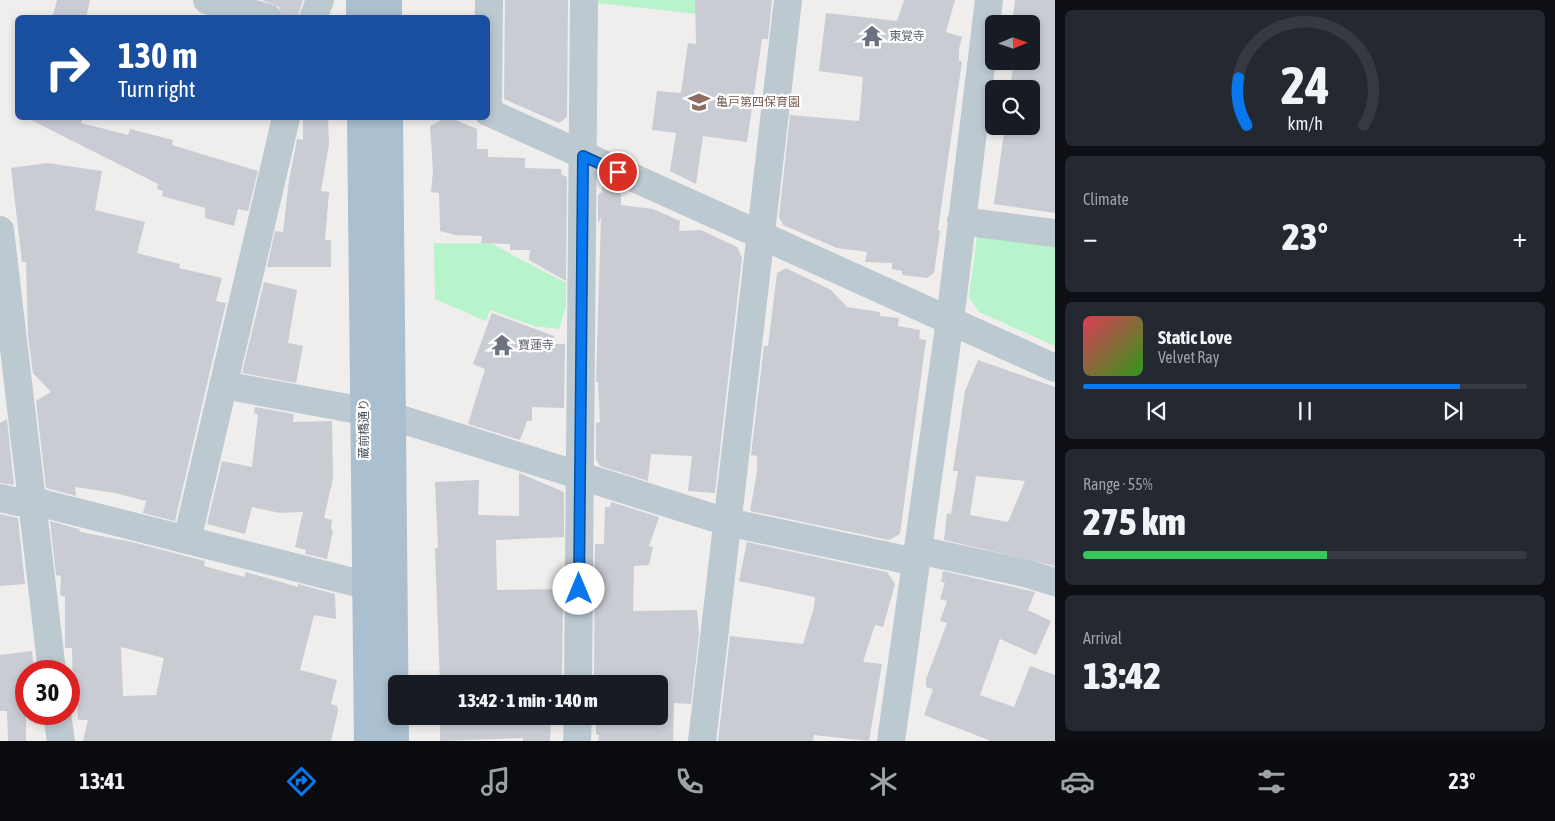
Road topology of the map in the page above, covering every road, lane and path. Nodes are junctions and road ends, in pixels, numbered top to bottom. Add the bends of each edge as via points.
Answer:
1 (207, 0) edge
2 (320, 0) edge
3 (360, 0) edge
4 (388, 0) edge
5 (489, 0) edge
6 (584, 0) edge
7 (788, 0) edge
8 (989, 0) edge
9 (258, 15) edge
10 (314, 15) edge
11 (360, 15) edge
12 (388, 15) edge
13 (489, 15) edge
14 (490, 111) edge
15 (286, 120) edge
16 (360, 120) edge
17 (389, 120) edge
18 (583, 156) junction
19 (961, 221) junction
20 (0, 230) edge
21 (1055, 233) edge
22 (760, 236) junction
23 (2, 268) edge
24 (950, 320) junction
25 (1055, 368) edge
26 (223, 385) junction
27 (364, 411) junction
28 (391, 416) junction
29 (580, 475) junction
30 (0, 498) edge
31 (33, 502) junction
32 (728, 522) junction
33 (187, 540) junction
34 (917, 556) junction
35 (1055, 582) edge
36 (365, 585) junction
37 (51, 660) edge
38 (578, 675) edge
39 (58, 725) edge
40 (578, 725) edge
41 (60, 741) edge
42 (368, 741) edge
43 (395, 741) edge
44 (578, 741) edge
45 (702, 741) edge
46 (891, 741) edge

1 - 9 street
2 - 10 street
3 - 11 main road
4 - 12 main road
5 - 13 street
6 - 18 street
7 - 22 street
8 - 19 street
14 - 18 street
15 - 26 street
16 - 27 main road, 蔵前橋通り
17 - 28 main road
18 - 22 street
18 - 29 street
19 - 21 street
19 - 24 street
20 - 23 street
22 - 24 street
22 - 32 street
23 - 31 street
24 - 25 street
24 - 34 street
26 - 27 street
26 - 33 street
27 - 28 street
27 - 36 main road, 蔵前橋通り
28 - 29 street
28 - 43 main road
29 - 32 street
29 - 38 street
30 - 31 street
31 - 33 street
31 - 37 street
32 - 34 street
32 - 45 street
33 - 36 street
34 - 35 street via 1025,572
34 - 46 street
36 - 42 main road, 蔵前橋通り
39 - 41 street
40 - 44 street

